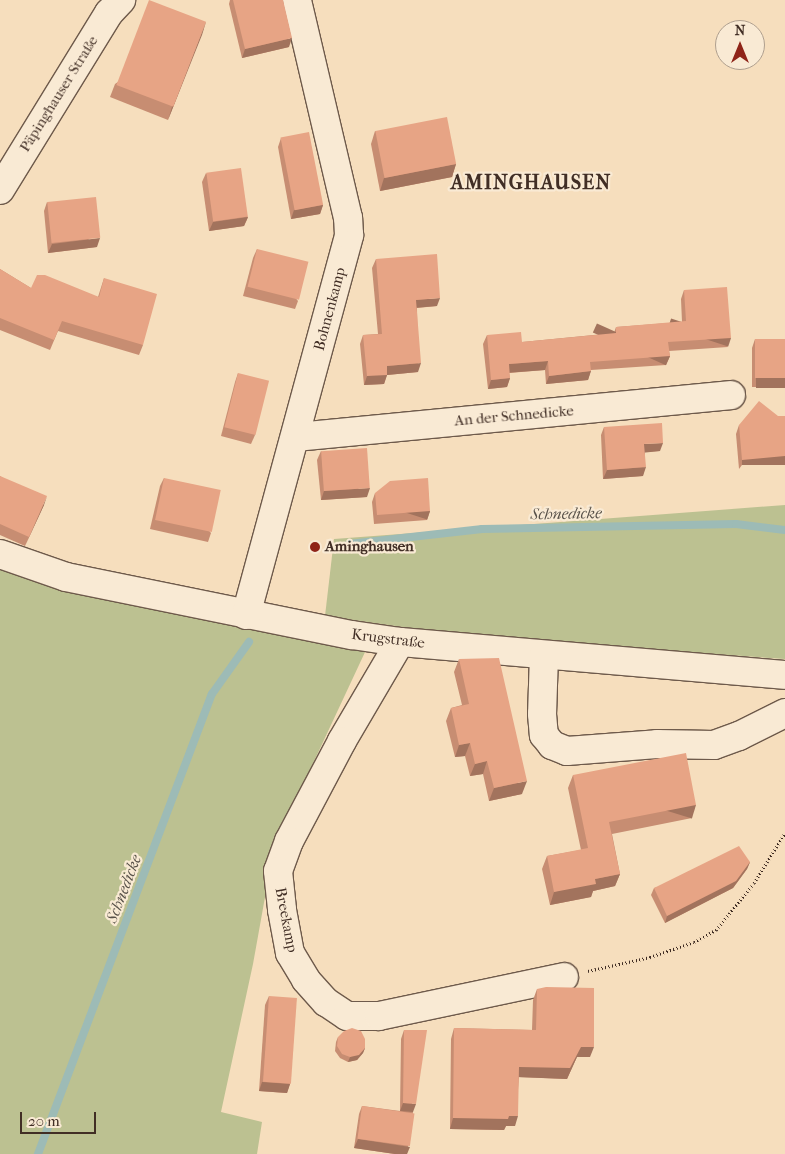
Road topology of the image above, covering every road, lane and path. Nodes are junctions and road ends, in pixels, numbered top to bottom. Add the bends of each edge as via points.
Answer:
1 (121, 0) edge
2 (297, 0) edge
3 (0, 190) edge
4 (731, 395) dead end
5 (296, 437) junction
6 (0, 554) edge
7 (246, 615) junction
8 (400, 642) junction
9 (544, 655) junction
10 (785, 675) edge
11 (785, 713) edge
12 (785, 833) edge
13 (564, 977) joint

1 - 3 street, Päpinghauser Straße via 109,13
2 - 5 street, Bohnenkamp via 348,218 349,235
4 - 5 street, An der Schnedicke
5 - 7 street, Bohnenkamp
6 - 7 street, Krugstraße via 66,577
7 - 8 street, Krugstraße
8 - 9 street, Krugstraße
8 - 13 street, Breekamp via 342,741 289,841 278,871 290,953 306,980 326,1002 347,1016 379,1016
9 - 10 street, Krugstraße
9 - 11 street via 544,735 552,745 567,751 657,744 714,745
12 - 13 path via 754,884 716,930 694,942 650,957

